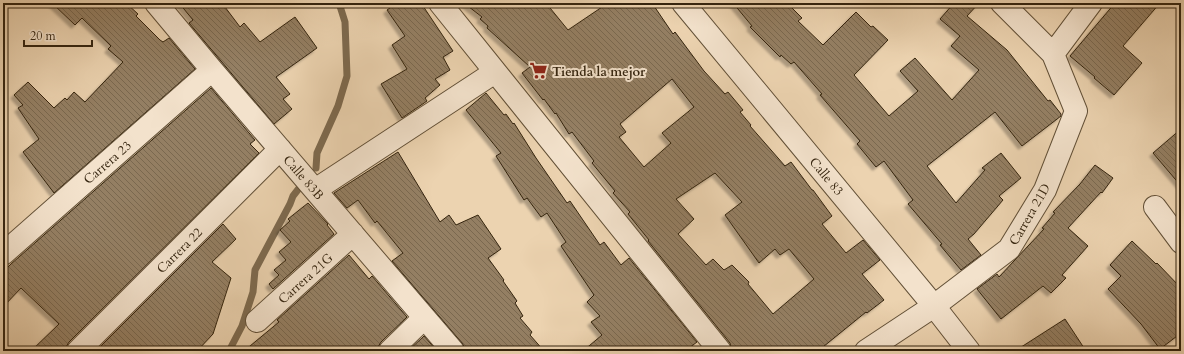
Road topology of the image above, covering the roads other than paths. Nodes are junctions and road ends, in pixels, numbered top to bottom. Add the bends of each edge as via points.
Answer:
1 (156, 3) edge
2 (440, 3) edge
3 (683, 3) edge
4 (1002, 3) edge
5 (1091, 3) edge
6 (1053, 54) junction
7 (212, 70) junction
8 (495, 72) junction
9 (280, 149) junction
10 (309, 183) junction
11 (1155, 207) dead end
12 (353, 234) junction
13 (1181, 242) edge
14 (3, 254) edge
15 (934, 306) junction
16 (424, 318) junction
17 (257, 321) dead end
18 (78, 351) edge
19 (390, 351) edge
20 (453, 351) edge
21 (720, 351) edge
22 (866, 351) edge
23 (969, 351) edge

1 - 7 street, Calle 83B
2 - 8 street
3 - 15 street, Calle 83
4 - 6 street
5 - 6 street
6 - 15 street, Carrera 21D via 1076,111 1045,190 1009,249
7 - 9 street, Calle 83B
7 - 14 street, Carrera 23
8 - 10 street
8 - 21 street
9 - 10 street, Calle 83B
9 - 18 street, Carrera 22
10 - 12 street, Calle 83B
11 - 13 street
12 - 16 street, Calle 83B
12 - 17 street, Carrera 21G
15 - 22 street, Carrera 21D
15 - 23 street, Calle 83
16 - 19 street
16 - 20 street, Calle 83B

